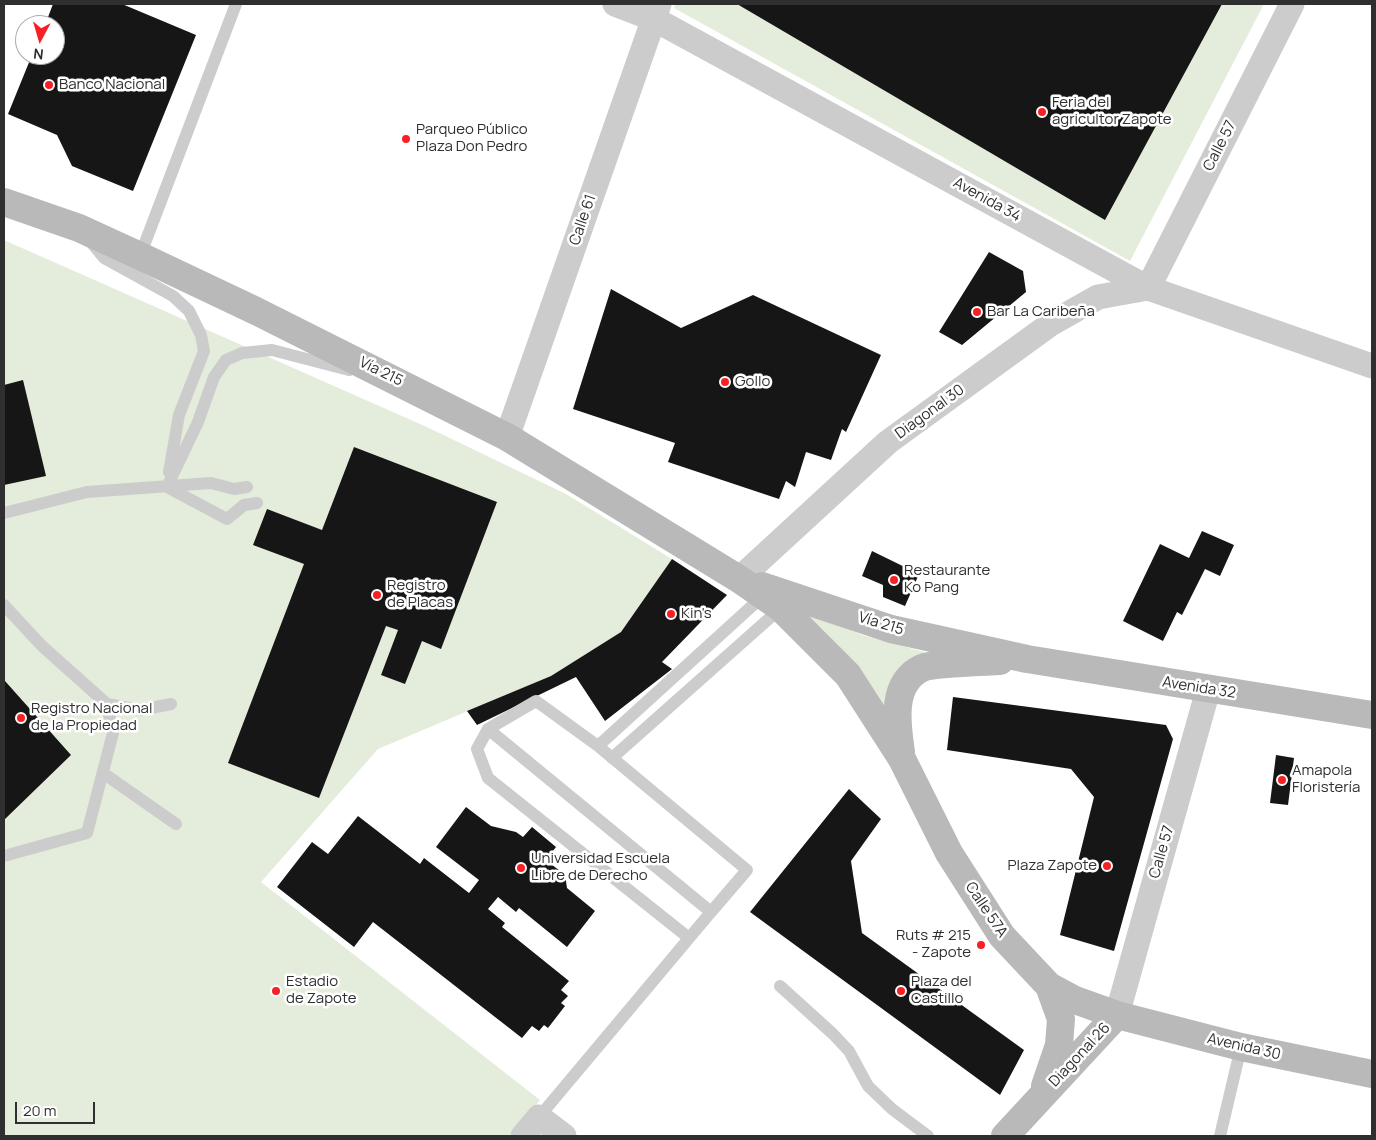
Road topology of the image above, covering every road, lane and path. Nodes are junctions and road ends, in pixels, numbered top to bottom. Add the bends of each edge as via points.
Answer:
1 (236, 4) edge
2 (615, 4) edge
3 (1292, 4) edge
4 (657, 11) edge
5 (4, 202) edge
6 (79, 228) junction
7 (140, 256) junction
8 (1148, 288) junction
9 (1372, 366) edge
10 (415, 389) junction
11 (507, 437) junction
12 (167, 486) junction
13 (247, 487) dead end
14 (257, 503) dead end
15 (4, 513) edge
16 (739, 579) junction
17 (772, 602) junction
18 (4, 605) edge
19 (1027, 659) junction
20 (1208, 690) junction
21 (107, 704) junction
22 (171, 704) dead end
23 (1372, 715) edge
24 (488, 729) junction
25 (598, 746) junction
26 (612, 758) junction
27 (902, 759) junction
28 (103, 773) junction
29 (176, 824) dead end
30 (4, 855) edge
31 (711, 912) junction
32 (689, 938) junction
33 (780, 986) dead end
34 (1050, 986) junction
35 (1117, 1015) junction
36 (1158, 1026) junction
37 (1241, 1047) junction
38 (1085, 1050) junction
39 (1372, 1074) edge
40 (1042, 1095) junction
41 (539, 1117) junction
42 (523, 1136) edge
43 (564, 1136) edge
44 (928, 1136) edge
45 (1005, 1136) edge
46 (1220, 1136) edge

1 - 7 lane
2 - 4 street, Avenida 34
3 - 8 street, Calle 57
4 - 8 street, Avenida 34
4 - 11 street, Calle 61
5 - 6 main road, Vía 215
6 - 7 main road, Vía 215
6 - 12 lane via 104,258 173,296 189,311 201,335 204,351 179,415
7 - 10 main road, Vía 215
8 - 9 street, Avenida 34
8 - 16 street, Diagonal 30 via 1098,297 1052,323 888,442
10 - 11 main road, Vía 215
10 - 12 lane via 272,350 242,353 226,360 214,377 198,422
11 - 16 main road, Vía 215
12 - 13 lane via 212,483 234,489
12 - 14 lane via 227,519 244,505
12 - 15 lane via 87,492
16 - 17 main road, Vía 215
16 - 19 main road, Vía 215 via 891,628
17 - 25 lane
17 - 26 lane
17 - 27 main road, Vía 215 via 848,675
18 - 21 lane via 42,646
19 - 20 main road, Avenida 32
19 - 27 main road via 922,667 909,678 899,694 897,721
20 - 23 main road, Avenida 32
20 - 35 street, Calle 57
21 - 22 lane via 141,710
21 - 28 lane via 113,733
24 - 25 lane via 536,701
24 - 31 lane
24 - 32 lane via 477,749 488,778
25 - 26 lane
26 - 31 lane via 747,870
27 - 34 main road, Calle 57A via 949,853 1002,936
28 - 29 lane
28 - 30 lane via 87,833
31 - 32 lane
32 - 41 lane
33 - 44 lane via 849,1051 868,1086
34 - 35 main road, Calle 57A via 1075,1000
34 - 40 main road, Diagonal 26 via 1062,1019 1059,1045
35 - 36 main road, Avenida 30
35 - 38 main road, Diagonal 26
36 - 37 main road, Avenida 30
36 - 38 main road
37 - 39 main road, Avenida 30
37 - 46 lane
38 - 40 main road, Diagonal 26
40 - 45 main road, Diagonal 26
41 - 42 street
41 - 43 street

